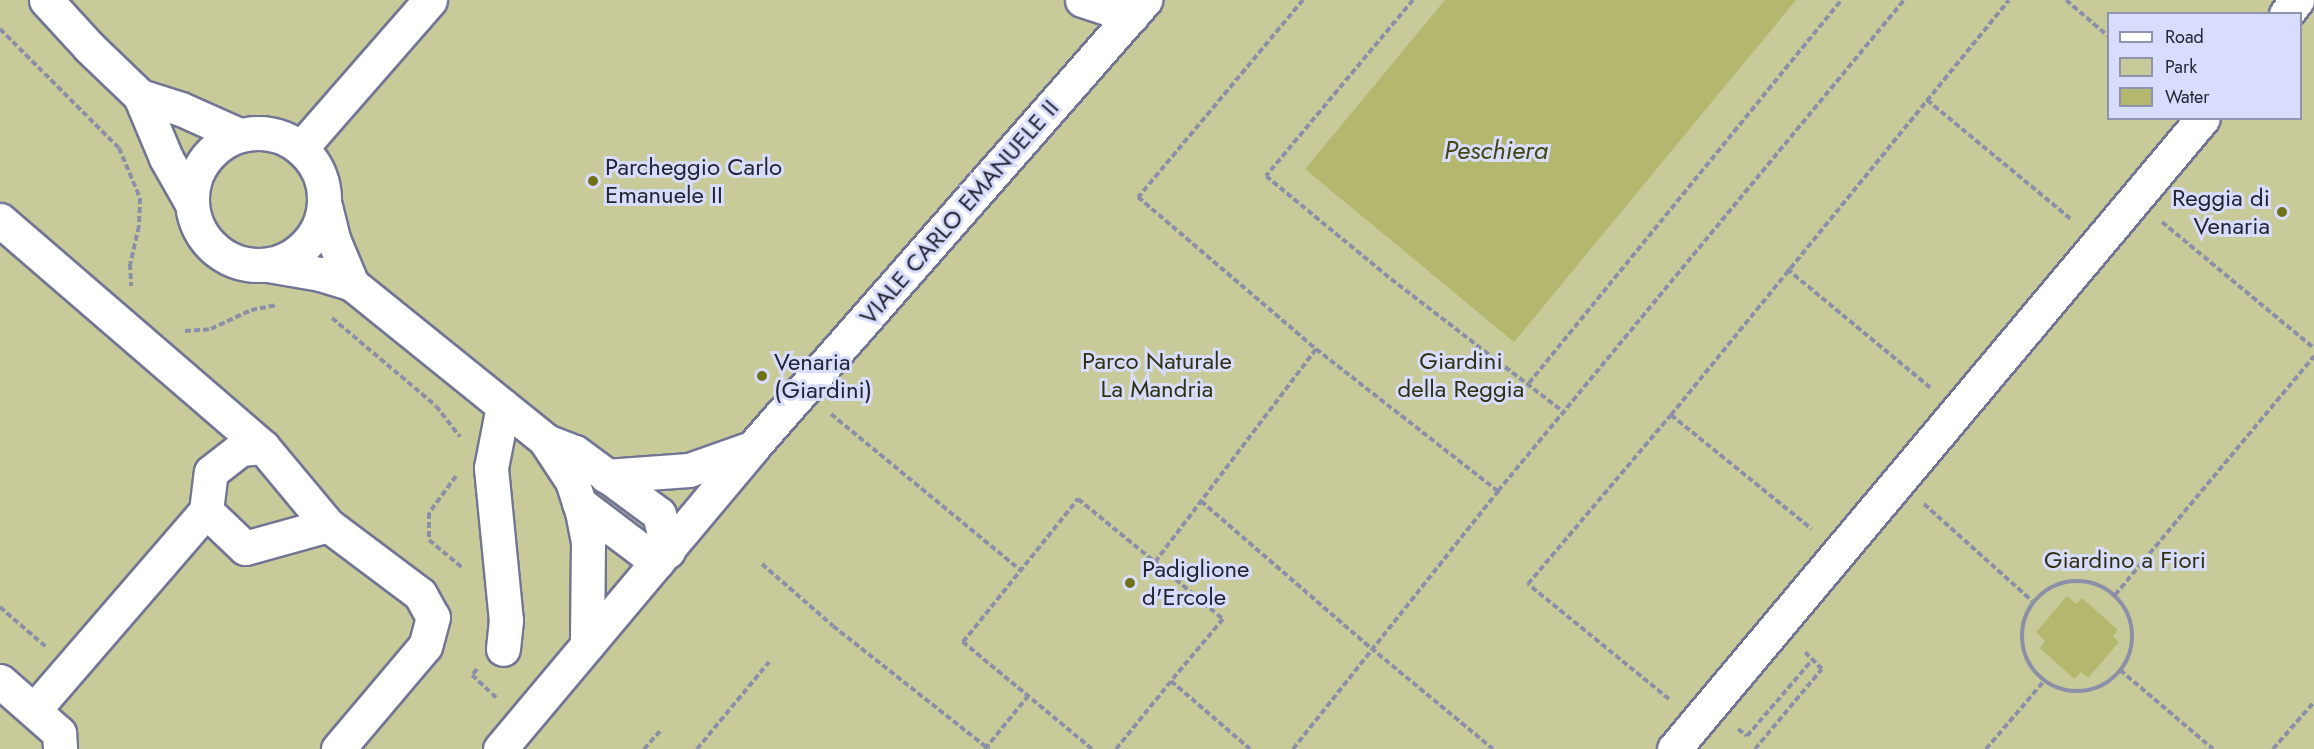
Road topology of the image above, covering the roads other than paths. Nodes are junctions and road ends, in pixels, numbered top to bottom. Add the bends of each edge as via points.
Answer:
1 (46, 0) edge
2 (430, 0) edge
3 (1082, 0) edge
4 (2297, 0) edge
5 (1138, 8) edge
6 (2288, 12) edge
7 (140, 96) junction
8 (2201, 120) edge
9 (239, 135) junction
10 (301, 148) junction
11 (191, 202) junction
12 (325, 206) junction
13 (0, 220) edge
14 (268, 265) junction
15 (352, 284) junction
16 (503, 406) junction
17 (545, 440) junction
18 (263, 447) junction
19 (753, 447) junction
20 (606, 476) junction
21 (579, 503) junction
22 (206, 511) junction
23 (328, 525) junction
24 (662, 557) junction
25 (587, 645) junction
26 (491, 658) road end
27 (0, 681) edge
28 (34, 710) junction
29 (60, 741) edge
30 (338, 749) edge
31 (500, 749) edge
32 (1674, 749) edge

1 - 7 street
2 - 10 street
3 - 5 street
4 - 6 street
5 - 19 street, VIALE CARLO EMANUELE II
7 - 9 street
7 - 11 street via 166,158
8 - 32 street
9 - 10 street via 283,137
9 - 11 street via 219,145 204,160 194,180
10 - 12 street via 316,165
11 - 14 street via 196,224 208,243 225,257 246,265
12 - 14 street via 319,227 307,245 289,258
12 - 15 street
13 - 18 street
14 - 15 street
15 - 16 street
16 - 17 street
16 - 26 street via 491,468 506,620
17 - 20 street via 576,452
17 - 21 street via 572,481
18 - 22 street via 240,449 211,472
18 - 23 street
19 - 20 street via 689,471
19 - 24 street, VIALE CARLO EMANUELE II
20 - 24 street via 660,514
21 - 24 street
21 - 25 street via 588,543
22 - 23 street via 245,548
22 - 28 street
23 - 30 street via 420,594 433,617 425,646
24 - 25 street, VIALE CARLO EMANUELE II
25 - 31 street, VIALE CARLO EMANUELE II
27 - 28 street
28 - 29 street

